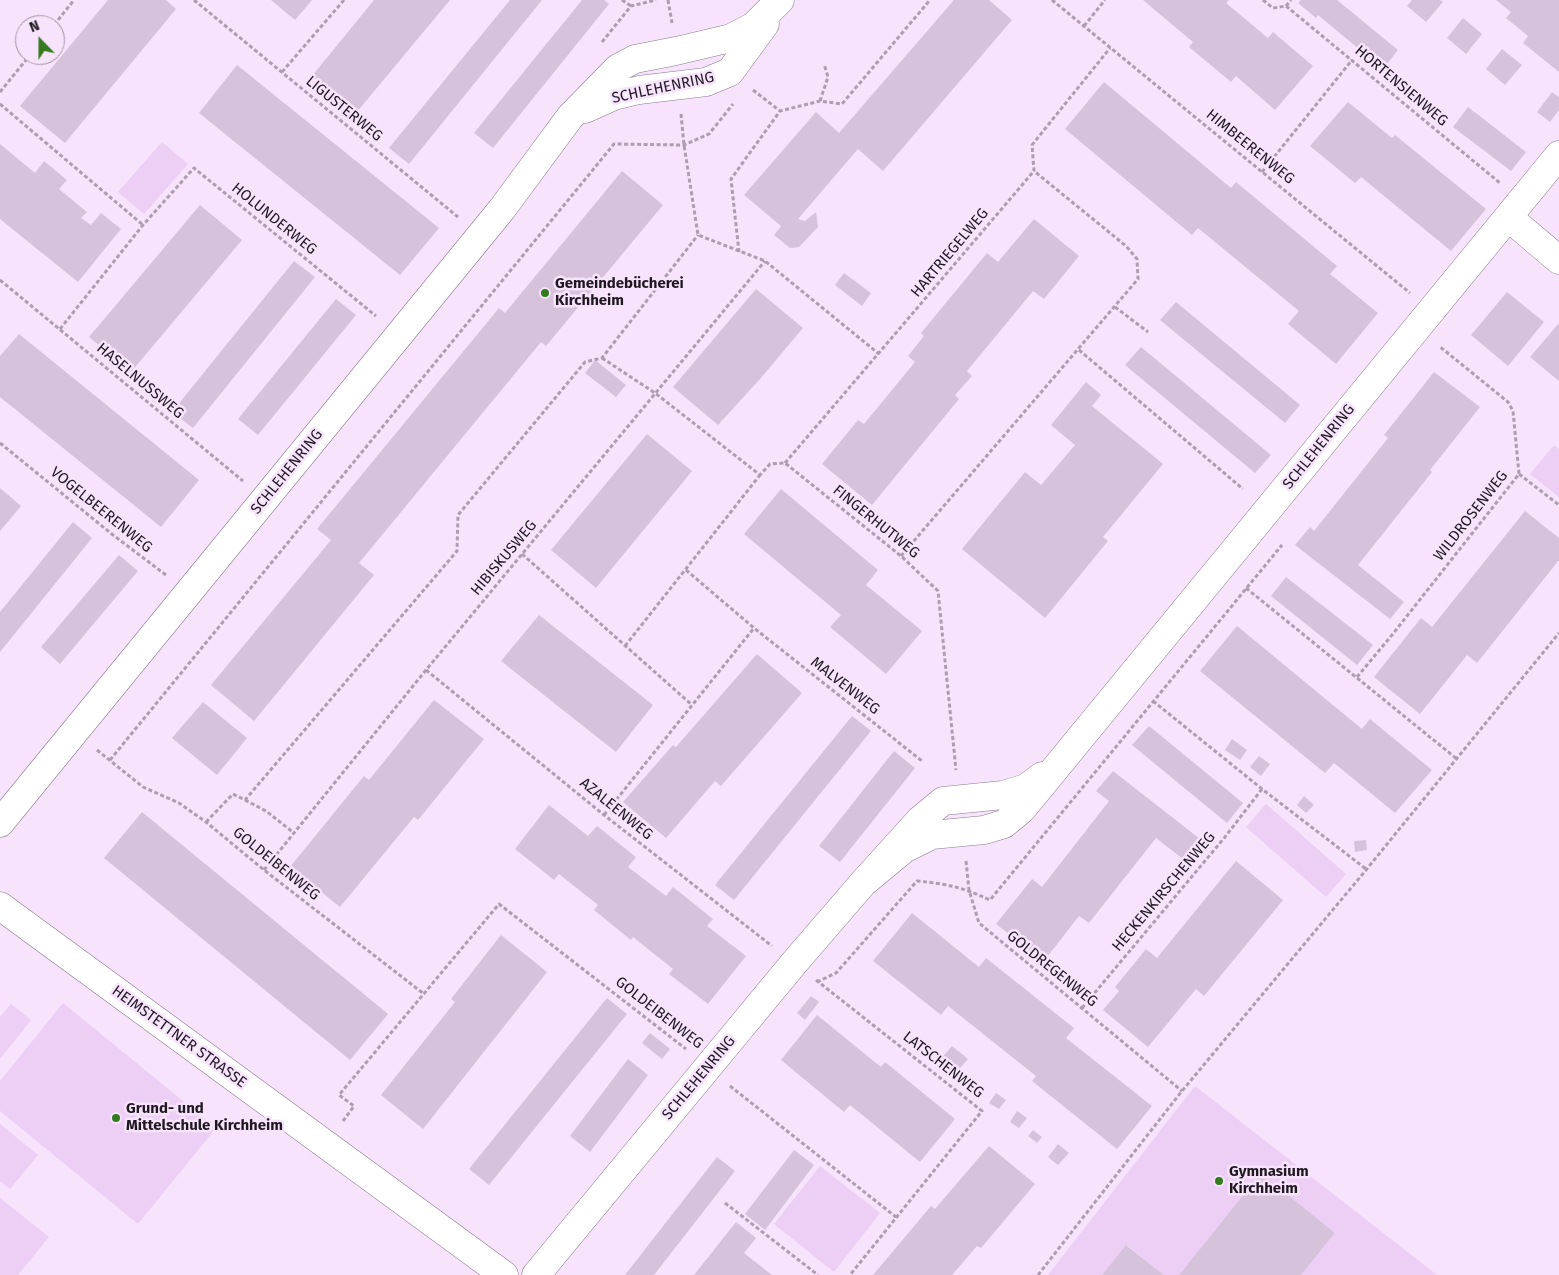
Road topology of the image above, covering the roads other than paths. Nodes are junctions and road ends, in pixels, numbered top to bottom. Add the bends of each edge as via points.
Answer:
1 (780, 0) edge
2 (570, 117) junction
3 (1559, 155) edge
4 (1515, 209) junction
5 (1559, 260) edge
6 (1079, 740) junction
7 (0, 824) edge
8 (863, 883) junction
9 (0, 906) edge
10 (504, 1275) edge
11 (536, 1275) edge

1 - 2 street, SCHLEHENRING via 754,26 731,38 635,59 618,68
1 - 2 street, SCHLEHENRING via 730,72 706,82 614,96
2 - 7 street, SCHLEHENRING via 481,235
3 - 4 street, SCHLEHENRING
4 - 5 street
4 - 6 street, SCHLEHENRING
6 - 8 street, SCHLEHENRING via 1022,809 1004,824 984,830 932,835 904,849
6 - 8 street, SCHLEHENRING via 1054,767 1026,788 1003,795 943,801 920,820
8 - 11 street, SCHLEHENRING via 794,963 717,1075
9 - 10 street, HEIMSTETTNER STRASSE

